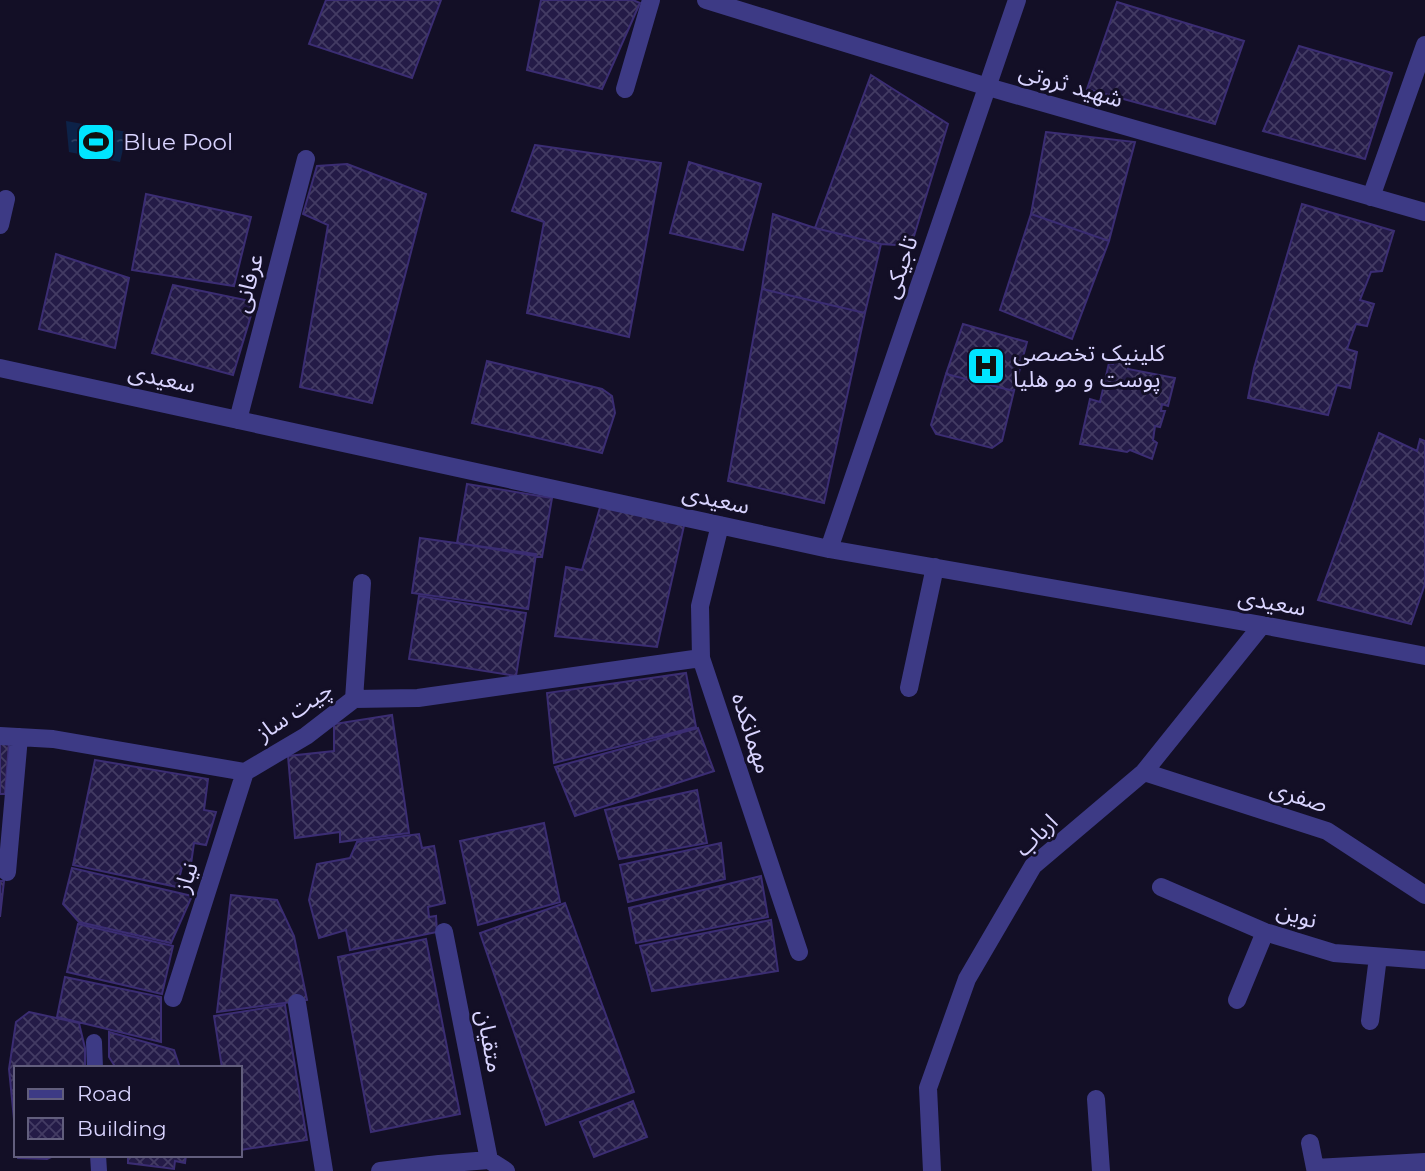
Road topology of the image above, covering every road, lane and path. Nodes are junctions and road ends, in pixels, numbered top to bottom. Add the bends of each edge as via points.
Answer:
1 (651, 0) edge
2 (706, 0) edge
3 (1017, 0) edge
4 (1425, 44) edge
5 (988, 87) junction
6 (625, 89) dead end
7 (306, 159) dead end
8 (1371, 197) junction
9 (6, 198) dead end
10 (1425, 212) edge
11 (0, 225) edge
12 (1, 372) edge
13 (238, 420) junction
14 (720, 525) junction
15 (829, 549) junction
16 (935, 568) junction
17 (362, 583) dead end
18 (1262, 625) junction
19 (1425, 656) edge
20 (701, 658) junction
21 (909, 688) dead end
22 (354, 699) junction
23 (0, 736) edge
24 (19, 737) junction
25 (245, 772) junction
26 (1144, 772) junction
27 (7, 872) dead end
28 (1161, 887) dead end
29 (1425, 895) edge
30 (444, 932) dead end
31 (1265, 932) junction
32 (799, 952) dead end
33 (1377, 957) junction
34 (1425, 960) edge
35 (173, 998) dead end
36 (1237, 1000) dead end
37 (297, 1003) dead end
38 (1370, 1021) dead end
39 (94, 1041) dead end
40 (95, 1066) edge
41 (1096, 1099) dead end
42 (1310, 1143) dead end
43 (489, 1160) junction
44 (1425, 1161) edge
45 (324, 1171) edge
46 (380, 1171) edge
47 (506, 1171) edge
48 (932, 1171) edge
49 (1101, 1171) edge

1 - 6 street
2 - 5 street, شهید ثروتی
3 - 5 street, تاجیکی
4 - 8 street
5 - 8 street, شهید ثروتی
5 - 15 street, تاجیکی
7 - 13 street, عرفانی
8 - 10 street, شهید ثروتی
9 - 11 street
12 - 13 street, سعیدی
13 - 14 street, سعیدی
14 - 15 street, سعیدی
14 - 20 street, مهمانکده via 700,606
15 - 16 street, سعیدی
16 - 18 street, سعیدی
16 - 21 street
17 - 22 street
18 - 19 street, سعیدی
18 - 26 street, ارباب
20 - 22 street, چیت ساز via 418,698
20 - 32 street, مهمانکده
22 - 25 street, چیت ساز via 306,736
23 - 24 street, چیت ساز
24 - 25 street, چیت ساز
24 - 27 street
25 - 35 street, نیاز
26 - 29 street, صفری via 1327,831
26 - 48 street, ارباب via 1033,866 967,979 929,1088
28 - 31 street, نوین
30 - 43 street, متقیان
31 - 33 street, نوین via 1334,953
31 - 36 street
33 - 34 street, نوین
33 - 38 street
37 - 45 street
39 - 40 lane
41 - 49 street
42 - 44 street via 1315,1168
43 - 46 street
43 - 47 street

